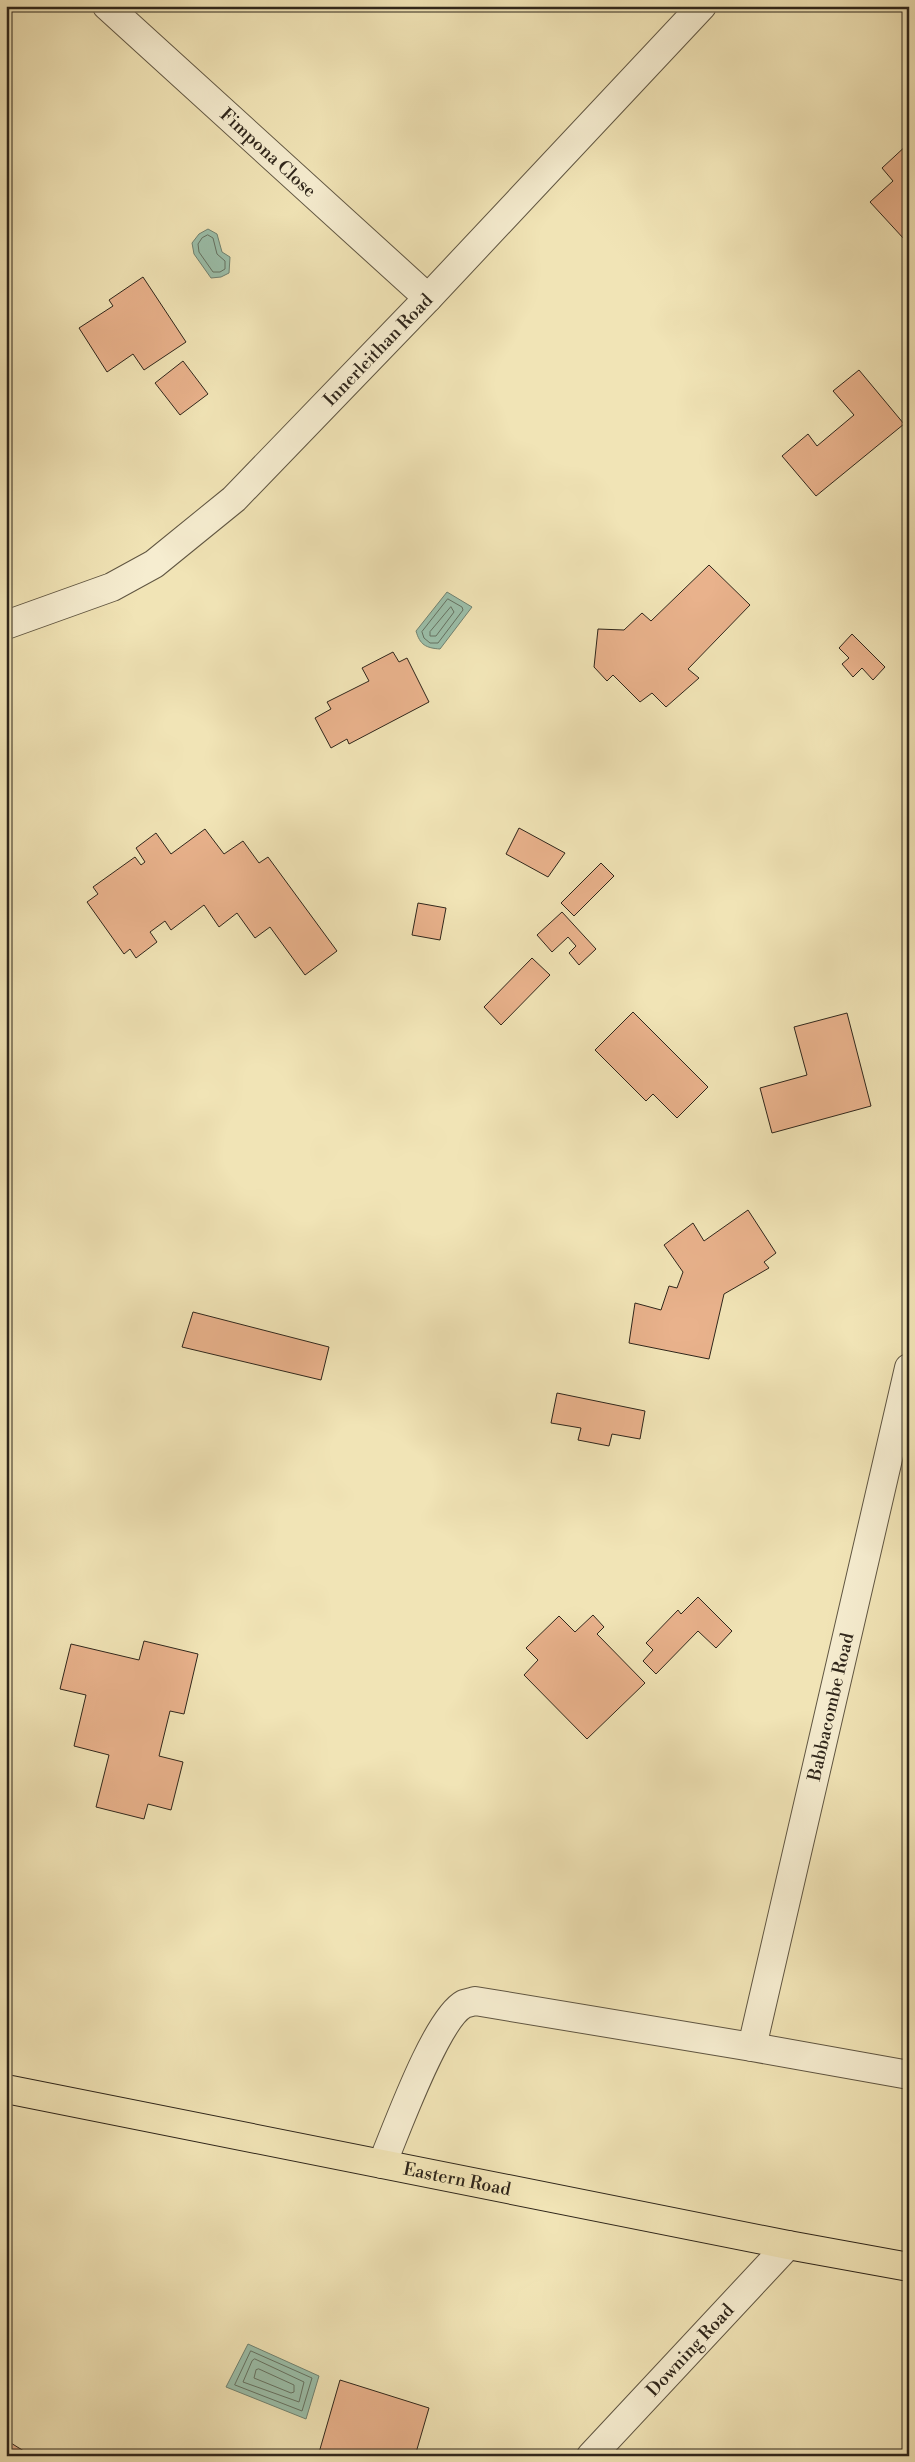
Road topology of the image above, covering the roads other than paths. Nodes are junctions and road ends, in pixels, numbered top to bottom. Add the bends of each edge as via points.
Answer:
1 (107, 6) edge
2 (702, 6) edge
3 (428, 298) junction
4 (6, 625) edge
5 (909, 1368) edge
6 (752, 2047) junction
7 (909, 2075) edge
8 (6, 2089) edge
9 (382, 2164) junction
10 (788, 2245) junction
11 (909, 2266) edge
12 (591, 2456) edge

1 - 3 street, Fimpona Close
2 - 3 street, Innerleithan Road
3 - 4 street, Innerleithan Road via 234,499 154,564 112,587
5 - 6 street, Babbacombe Road
6 - 7 street
6 - 9 street via 475,2001 463,2004 435,2041
8 - 9 main road, Eastern Road
9 - 10 main road, Eastern Road
10 - 11 main road, Eastern Road
10 - 12 street, Downing Road

